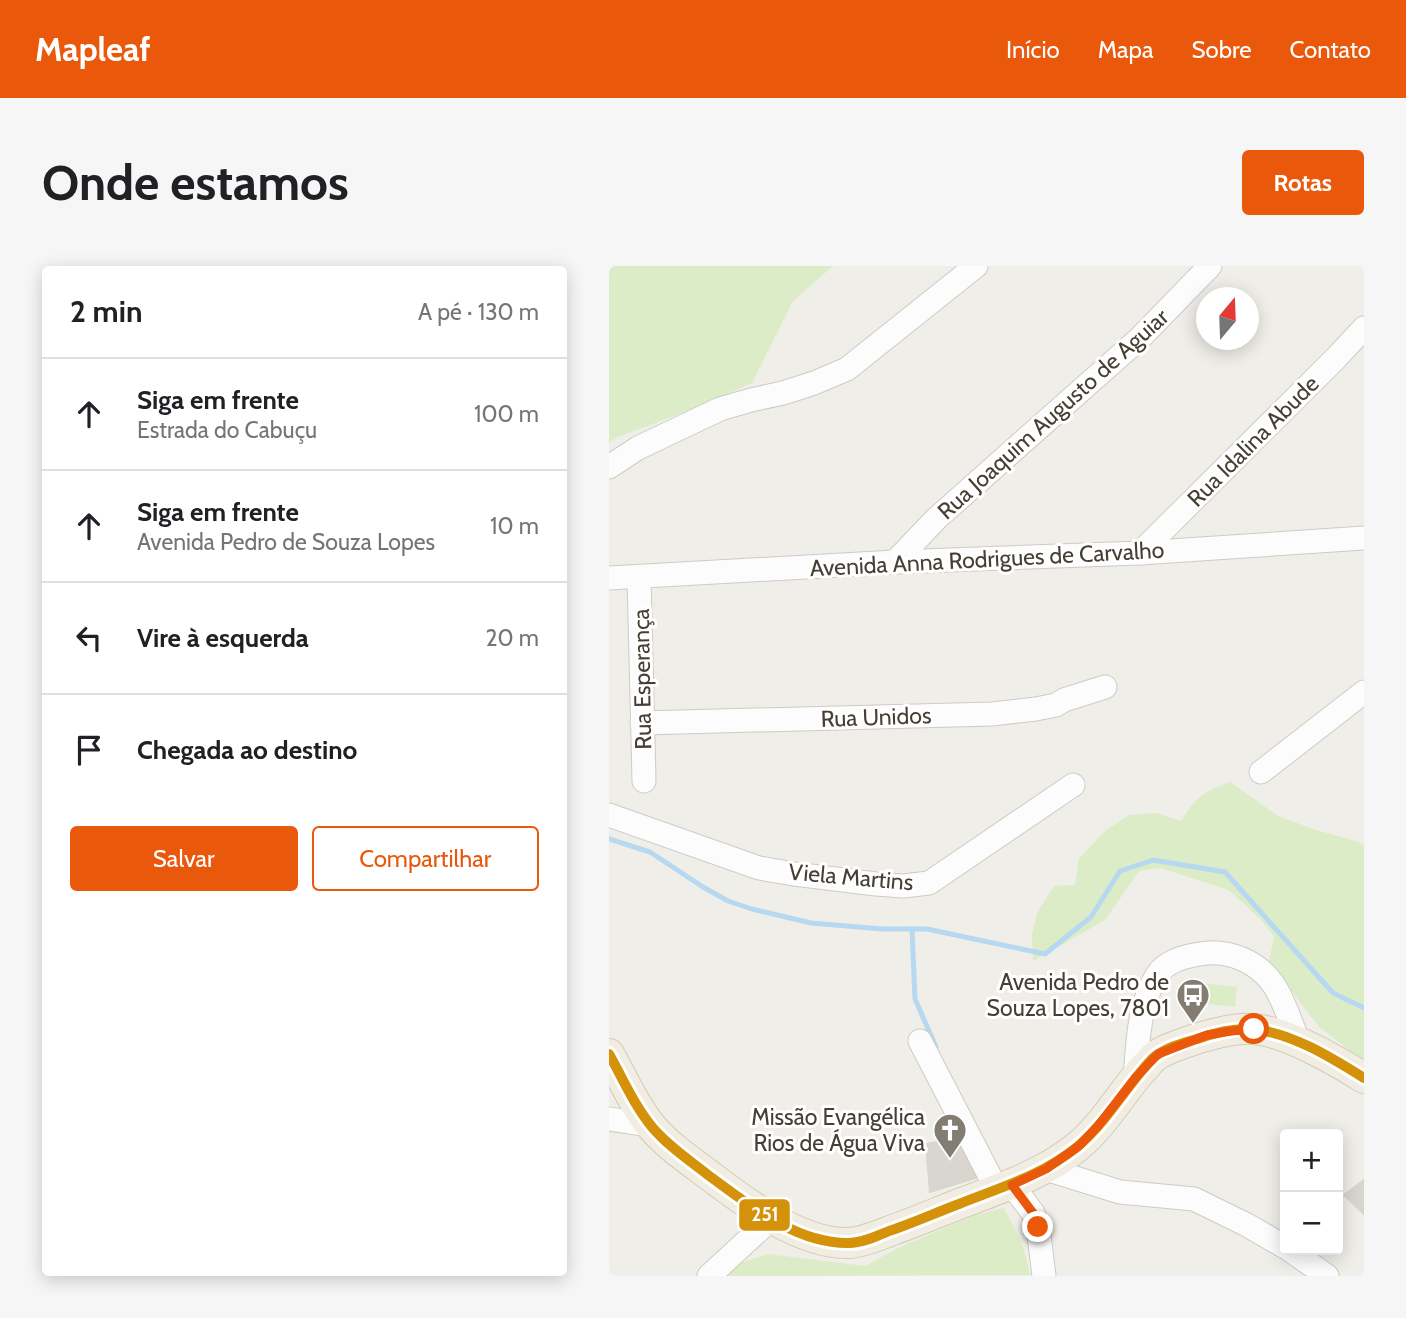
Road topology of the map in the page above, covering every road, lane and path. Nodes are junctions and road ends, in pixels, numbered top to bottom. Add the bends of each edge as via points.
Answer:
1 (976, 266) edge
2 (1210, 266) edge
3 (1364, 328) edge
4 (609, 467) edge
5 (1364, 538) edge
6 (1140, 554) junction
7 (895, 562) junction
8 (639, 577) junction
9 (609, 578) edge
10 (1105, 687) dead end
11 (1364, 692) edge
12 (642, 723) junction
13 (1261, 772) dead end
14 (644, 781) dead end
15 (1073, 785) dead end
16 (609, 815) edge
17 (920, 1041) dead end
18 (1299, 1044) junction
19 (609, 1054) edge
20 (1364, 1078) edge
21 (1135, 1079) junction
22 (609, 1119) edge
23 (650, 1125) junction
24 (1046, 1169) junction
25 (1005, 1187) junction
26 (771, 1219) junction
27 (1280, 1244) edge
28 (1297, 1255) edge
29 (709, 1276) edge
30 (1044, 1276) edge
31 (1327, 1276) edge

1 - 4 street via 847,369 783,393 720,409
2 - 7 street, Rua Joaquim Augusto de Aguiar via 1140,338 937,518
3 - 6 street, Rua Idalina Abude
5 - 6 street, Avenida Anna Rodrigues de Carvalho
6 - 7 street, Avenida Anna Rodrigues de Carvalho
7 - 8 street, Avenida Anna Rodrigues de Carvalho
8 - 9 street, Avenida Anna Rodrigues de Carvalho
8 - 12 street, Rua Esperança
10 - 12 street, Rua Unidos via 1056,705 992,714
11 - 13 street
12 - 14 street, Rua Esperança
15 - 16 street, Viela Martins via 929,883 903,886 759,867
17 - 25 street
18 - 20 main road
18 - 21 main road via 1254,1029 1207,1035 1158,1054
18 - 21 street via 1278,992 1265,974 1228,953 1201,953 1175,959 1158,973 1141,1012
19 - 23 main road
21 - 24 main road via 1079,1146
22 - 23 street
23 - 26 main road
24 - 25 main road
24 - 27 street via 1120,1192 1194,1199
25 - 26 main road via 849,1243 809,1235
25 - 30 street via 1033,1213
26 - 29 street
28 - 31 street

